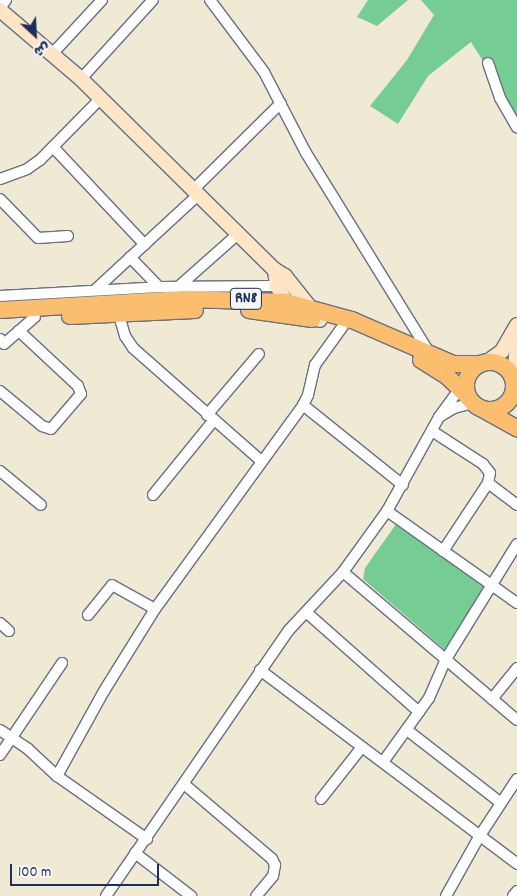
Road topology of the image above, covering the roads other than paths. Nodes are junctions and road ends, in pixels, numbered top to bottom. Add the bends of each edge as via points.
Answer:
1 (6, 0) edge
2 (102, 0) edge
3 (153, 0) edge
4 (210, 0) edge
5 (0, 9) edge
6 (53, 52) junction
7 (488, 64) dead end
8 (81, 79) junction
9 (100, 99) junction
10 (281, 103) junction
11 (517, 128) edge
12 (53, 147) junction
13 (0, 179) edge
14 (197, 192) junction
15 (0, 199) edge
16 (239, 233) junction
17 (68, 236) dead end
18 (145, 245) junction
19 (130, 257) junction
20 (274, 270) junction
21 (277, 286) junction
22 (159, 287) junction
23 (176, 288) junction
24 (95, 290) junction
25 (0, 296) edge
26 (290, 308) junction
27 (0, 310) edge
28 (316, 314) junction
29 (119, 315) junction
30 (35, 317) junction
31 (0, 320) edge
32 (517, 325) edge
33 (343, 326) junction
34 (19, 331) junction
35 (1, 344) edge
36 (517, 347) edge
37 (259, 354) dead end
38 (430, 354) junction
39 (515, 383) edge
40 (474, 386) junction
41 (0, 390) edge
42 (303, 404) junction
43 (439, 416) junction
44 (211, 418) junction
45 (517, 428) edge
46 (432, 431) junction
47 (260, 460) junction
48 (0, 471) edge
49 (488, 483) junction
50 (403, 485) junction
51 (154, 494) dead end
52 (40, 505) dead end
53 (517, 505) edge
54 (387, 511) junction
55 (517, 544) edge
56 (444, 551) junction
57 (343, 572) junction
58 (493, 584) junction
59 (517, 603) edge
60 (155, 609) junction
61 (306, 612) junction
62 (88, 615) dead end
63 (0, 623) edge
64 (9, 631) dead end
65 (446, 658) junction
66 (62, 663) dead end
67 (517, 668) edge
68 (260, 670) junction
69 (492, 699) junction
70 (419, 712) junction
71 (517, 720) edge
72 (0, 730) edge
73 (407, 730) junction
74 (12, 739) junction
75 (362, 747) junction
76 (0, 755) edge
77 (383, 762) junction
78 (58, 776) junction
79 (517, 779) edge
80 (184, 784) junction
81 (321, 799) dead end
82 (501, 804) junction
83 (479, 836) junction
84 (147, 839) junction
85 (135, 853) junction
86 (517, 864) edge
87 (517, 890) edge
88 (106, 896) edge
89 (191, 896) edge
90 (256, 896) edge
91 (446, 896) edge
92 (513, 896) edge

1 - 5 street
2 - 6 street
3 - 8 street
4 - 10 street via 254,57
5 - 6 street
6 - 8 street
7 - 11 street via 500,98
8 - 9 street
9 - 12 street
9 - 14 street
10 - 14 street
10 - 38 street via 306,153
12 - 13 street via 27,169
12 - 18 street
14 - 16 street
14 - 18 street
15 - 17 street via 38,238
16 - 20 street
16 - 23 street
18 - 19 street
19 - 22 street
19 - 24 street
20 - 21 street
20 - 28 street via 298,289
21 - 23 street
21 - 26 street
22 - 23 street
22 - 24 street
24 - 25 street
26 - 27 main road, RN8 via 184,299
26 - 28 main road, RN8
26 - 29 main road, RN8
28 - 33 main road, RN8
28 - 38 main road, RN8 via 352,320
29 - 30 main road, RN8
29 - 44 street via 128,342
30 - 31 main road, RN8
30 - 34 street
32 - 40 street via 502,351
33 - 40 main road, RN8
33 - 42 street via 315,365
34 - 35 street
34 - 41 street via 78,386 81,394 51,430
36 - 39 street
37 - 44 street
38 - 40 main road, RN8 via 453,364
39 - 40 main road, RN8 via 504,366
39 - 40 main road, RN8 via 506,405 492,411
40 - 43 street
40 - 43 street via 454,408
40 - 45 main road, RN8
42 - 47 street
42 - 50 street
43 - 46 street
44 - 47 street
44 - 51 street
46 - 49 street via 486,467 490,473
46 - 50 street
47 - 60 street
48 - 52 street
49 - 53 street
49 - 56 street
50 - 54 street
54 - 56 street
54 - 57 street
55 - 58 street
56 - 58 street
57 - 61 street
57 - 65 street
58 - 59 street
58 - 65 street
60 - 62 street via 112,585
60 - 78 street via 104,691
61 - 68 street
61 - 70 street
63 - 64 street
65 - 69 street
65 - 70 street via 429,698
66 - 74 street
67 - 69 street
68 - 75 street
68 - 80 street
69 - 71 street
70 - 73 street
72 - 74 street
73 - 77 street
73 - 82 street
74 - 76 street
74 - 78 street
75 - 77 street
75 - 81 street
77 - 83 street
78 - 84 street
79 - 82 street
80 - 84 street
80 - 90 street via 272,859 275,865 273,876
82 - 83 street
83 - 86 street
83 - 91 street
84 - 85 street
85 - 88 street
85 - 89 street
87 - 92 street

